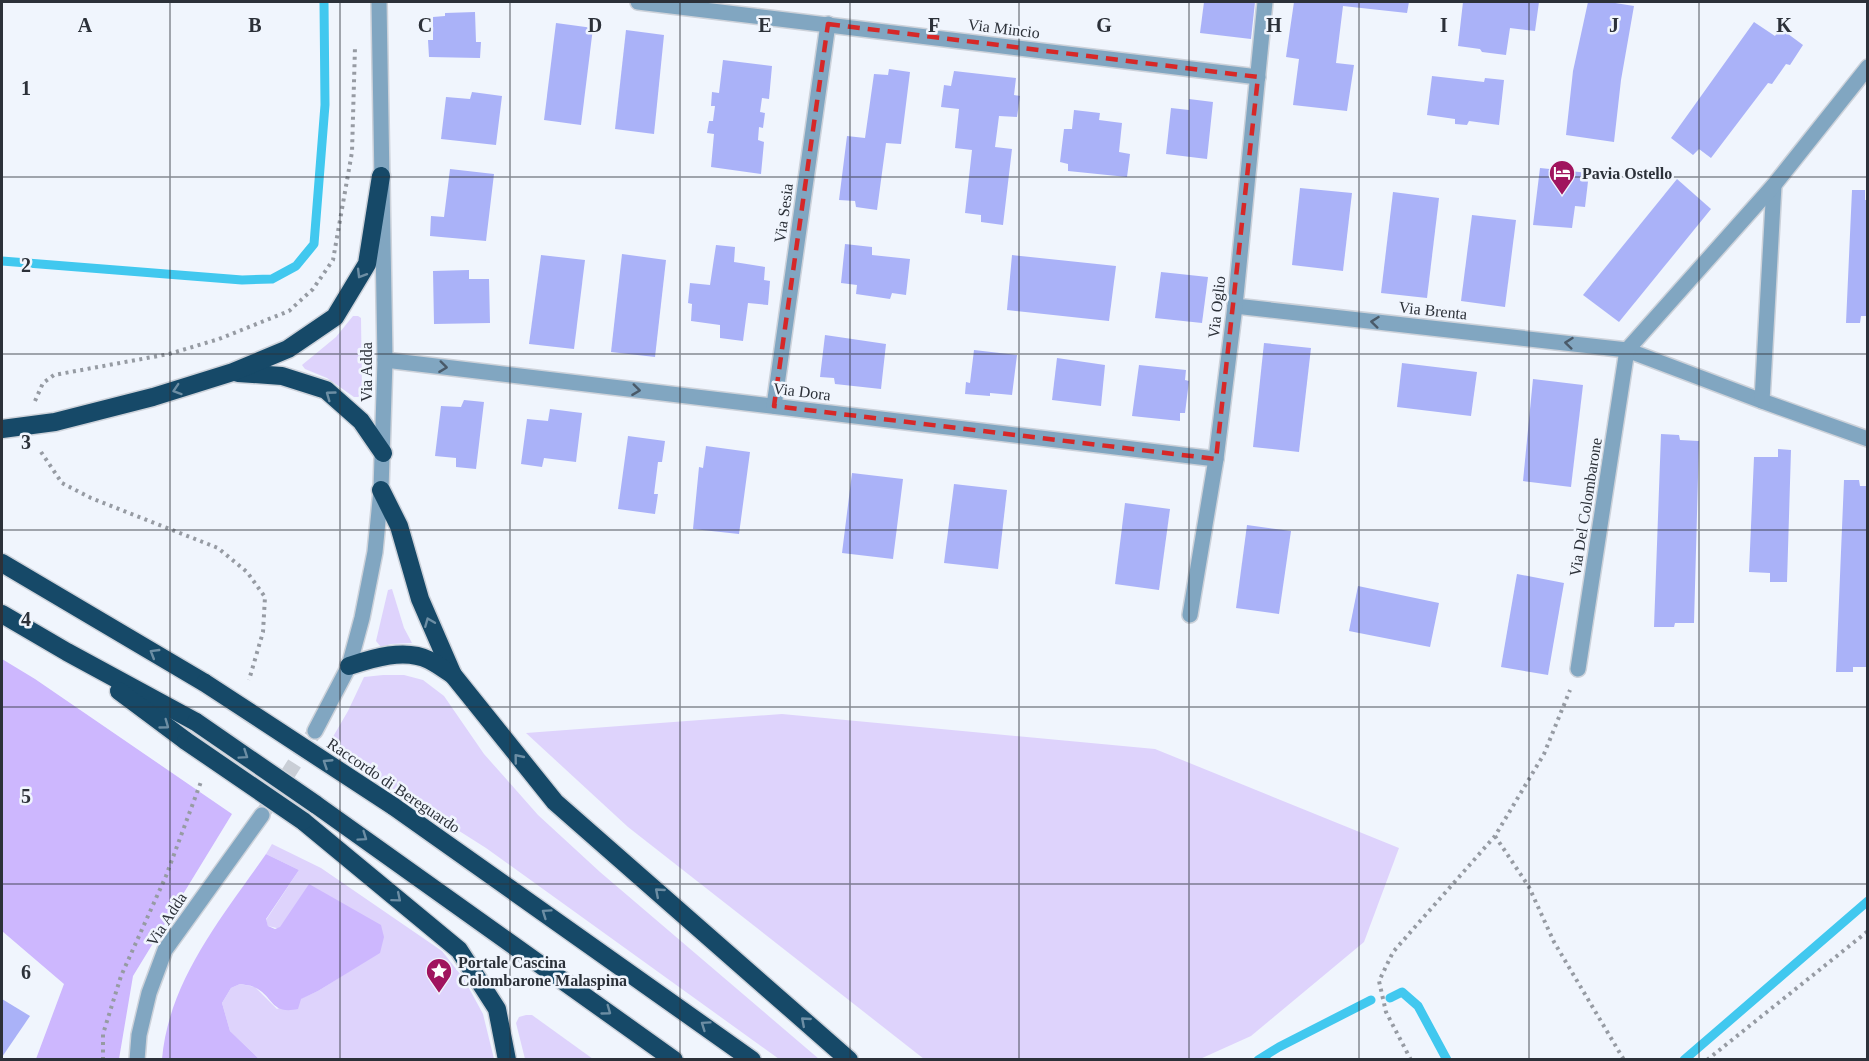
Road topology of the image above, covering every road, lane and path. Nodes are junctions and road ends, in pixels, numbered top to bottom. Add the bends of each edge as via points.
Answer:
1 (379, 2) edge
2 (638, 2) edge
3 (1265, 2) edge
4 (828, 24) junction
5 (355, 46) dead end
6 (1868, 67) edge
7 (1258, 77) junction
8 (381, 176) junction
9 (1774, 185) junction
10 (1235, 306) junction
11 (1627, 350) junction
12 (385, 360) junction
13 (233, 372) junction
14 (1762, 402) junction
15 (33, 405) dead end
16 (774, 406) junction
17 (2, 429) edge
18 (1868, 439) edge
19 (41, 452) dead end
20 (383, 453) junction
21 (1216, 459) junction
22 (381, 490) junction
23 (2, 563) edge
24 (2, 614) edge
25 (1190, 615) dead end
26 (67, 652) junction
27 (349, 666) junction
28 (1578, 669) joint
29 (453, 675) junction
30 (249, 680) dead end
31 (315, 731) tunnel mouth
32 (203, 779) dead end
33 (262, 815) tunnel mouth
34 (1495, 836) junction
35 (1868, 931) edge
36 (103, 1059) edge
37 (137, 1059) edge
38 (507, 1059) edge
39 (674, 1059) edge
40 (752, 1059) edge
41 (849, 1059) edge
42 (1411, 1059) edge
43 (1624, 1059) edge
44 (1707, 1059) edge

1 - 8 street, Via Adda
2 - 4 street, Via Mincio
3 - 7 street, Via Oglio
4 - 7 street, Via Mincio
4 - 16 street, Via Sesia
5 - 15 path via 352,152 333,260 313,289 289,311 219,339 169,354 54,375 43,383
6 - 9 street
7 - 10 street, Via Oglio
8 - 12 street, Via Adda
8 -> 13 highway via 367,264 335,317 288,349
9 - 11 street
9 - 14 street
11 -> 10 street, Via Brenta
10 - 21 street, Via Oglio
11 - 14 street
11 - 28 street, Via Del Colombarone
12 -> 16 street, Via Dora
12 - 20 street, Via Adda
13 -> 17 highway via 56,422
20 -> 13 highway via 361,421 326,390 282,376
14 - 18 street
16 - 21 street, Via Dora
19 - 30 path via 62,483 218,548 247,572 265,597 263,632
20 - 22 street, Via Adda
21 - 25 street, Via Oglio
22 - 27 street, Via Adda via 375,552
29 -> 22 highway via 420,599 399,526
40 -> 23 highway, Raccordo di Bereguardo, bridge via 393,806 205,683
24 - 26 highway
26 -> 38 highway, bridge via 186,741 303,821 459,950 497,1009
26 -> 39 highway, bridge via 196,722
27 - 29 highway via 399,654 427,658
27 - 31 street, Via Adda
28 - 34 path via 1544,754
41 -> 29 highway via 555,802
32 - 36 path via 166,876 121,976 103,1035
33 - 37 street, Via Adda via 165,950 149,993
34 - 42 path via 1393,951 1379,981 1386,1012
34 - 43 path via 1529,887 1554,942
35 - 44 path

